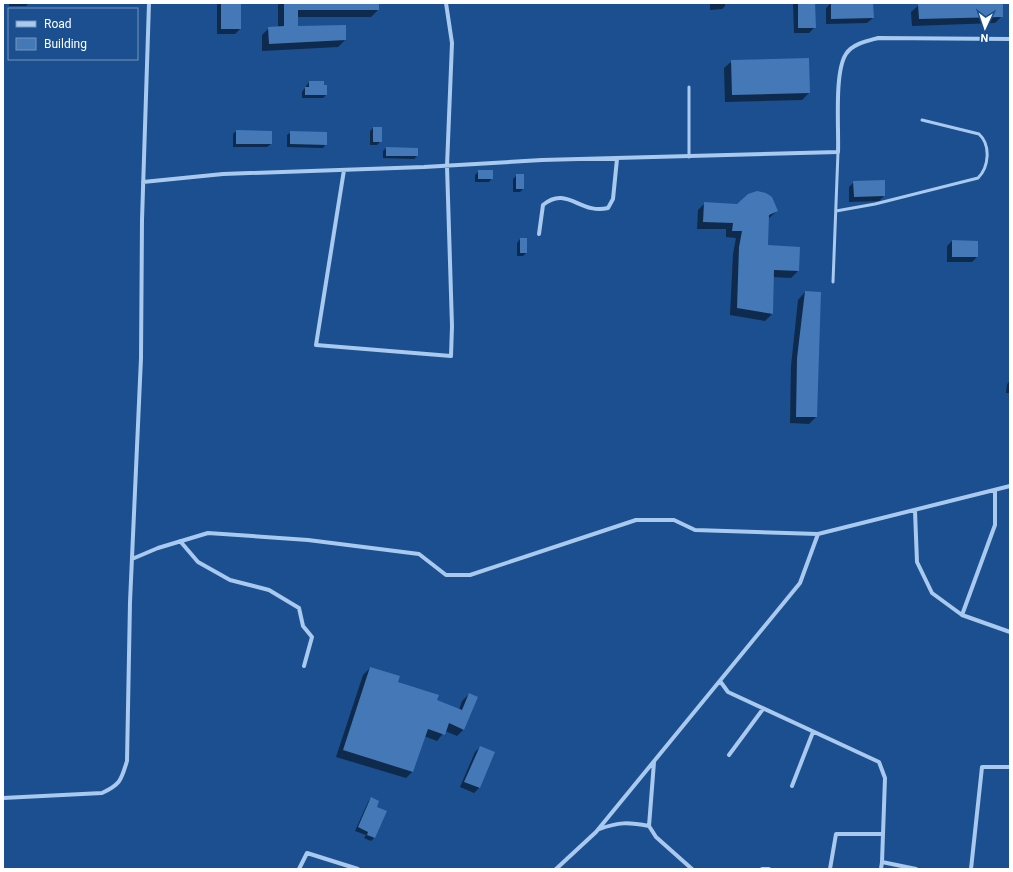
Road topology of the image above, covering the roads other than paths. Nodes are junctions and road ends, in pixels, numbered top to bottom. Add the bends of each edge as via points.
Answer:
1 (149, 3) edge
2 (446, 3) edge
3 (1010, 39) edge
4 (689, 87) dead end
5 (922, 120) dead end
6 (838, 152) junction
7 (690, 157) junction
8 (617, 159) junction
9 (447, 166) junction
10 (344, 170) junction
11 (143, 182) junction
12 (836, 211) junction
13 (538, 234) dead end
14 (833, 282) dead end
15 (1010, 486) edge
16 (996, 491) junction
17 (915, 511) junction
18 (818, 534) junction
19 (180, 541) junction
20 (132, 559) junction
21 (962, 616) junction
22 (1010, 632) edge
23 (304, 666) dead end
24 (720, 681) junction
25 (763, 709) junction
26 (813, 732) junction
27 (728, 755) dead end
28 (654, 762) junction
29 (1010, 767) edge
30 (792, 786) dead end
31 (3, 798) edge
32 (649, 826) junction
33 (598, 829) junction
34 (883, 834) junction
35 (882, 862) junction
36 (299, 869) edge
37 (358, 869) edge
38 (556, 869) edge
39 (692, 869) edge
40 (762, 869) edge
41 (769, 869) edge
42 (830, 869) edge
43 (881, 869) edge
44 (916, 869) edge
45 (971, 869) edge

1 - 11 street
2 - 9 street via 452,43
3 - 6 street via 878,38 862,42 846,53 840,67
4 - 7 lane
5 - 12 lane via 979,134 985,140 987,149 984,172 978,178 875,204
6 - 7 street
6 - 12 lane
7 - 8 street
8 - 9 street via 542,160
8 - 13 street via 613,199 608,208 589,209 564,198 549,200 543,205
9 - 10 street
9 - 10 street via 451,356 316,345
10 - 11 street via 223,174
11 - 20 street via 141,358
12 - 14 lane
15 - 16 street
16 - 17 street
16 - 21 street via 995,525
17 - 18 street
17 - 21 street via 917,562 932,593
18 - 19 street via 695,530 674,520 636,520 470,575 446,575 419,554 308,540 208,533
18 - 24 street via 800,583
19 - 20 street
19 - 23 street via 198,562 230,580 270,590 299,608 303,626 312,637
20 - 31 street via 127,761 122,776 116,786 102,792
21 - 22 street
24 - 25 street via 728,692
24 - 28 street
25 - 26 street
25 - 27 street
26 - 30 street
26 - 34 street via 879,762 886,778
28 - 32 street
28 - 33 street
29 - 45 street via 982,767
32 - 33 street via 630,822 616,823
32 - 39 street via 656,837
33 - 38 street
34 - 35 street
34 - 42 street via 836,834
35 - 43 street
35 - 44 street
36 - 37 street via 307,853
40 - 41 street

